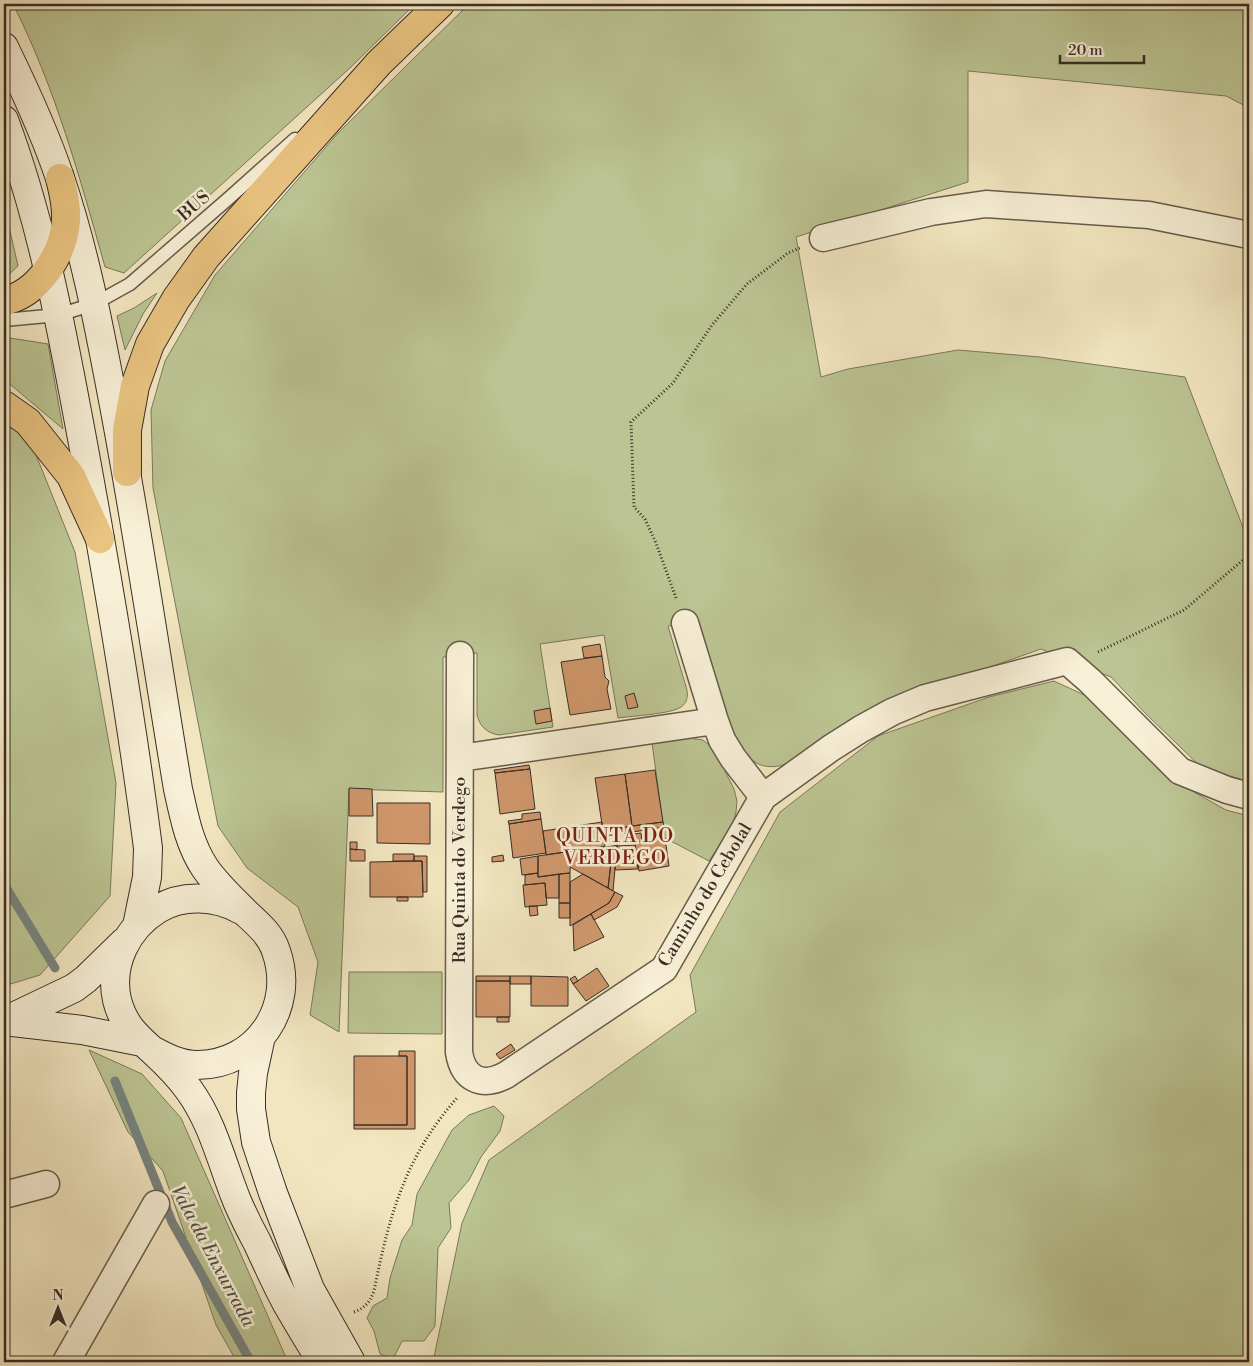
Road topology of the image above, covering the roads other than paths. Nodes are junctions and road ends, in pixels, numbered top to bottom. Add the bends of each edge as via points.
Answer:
1 (440, 4) edge
2 (4, 47) edge
3 (379, 63) junction
4 (4, 120) edge
5 (60, 178) junction
6 (1249, 235) edge
7 (823, 238) road end
8 (49, 267) junction
9 (4, 301) edge
10 (94, 304) junction
11 (58, 315) junction
12 (4, 320) edge
13 (4, 405) edge
14 (127, 472) junction
15 (100, 539) junction
16 (685, 624) road end
17 (460, 655) dead end
18 (715, 721) junction
19 (460, 758) junction
20 (1249, 796) edge
21 (763, 797) junction
22 (247, 913) junction
23 (132, 932) junction
24 (4, 1021) edge
25 (261, 1036) junction
26 (148, 1047) junction
27 (474, 1078) joint
28 (46, 1184) dead end
29 (4, 1195) edge
30 (156, 1204) dead end
31 (66, 1362) edge
32 (322, 1362) edge
33 (351, 1362) edge

1 - 3 highway
2 - 5 main road
3 - 10 lane, BUS via 130,284
3 - 14 highway via 206,257 176,298 150,344 135,386 127,430
4 - 8 main road
5 - 8 highway via 66,219 58,253
5 - 10 main road
6 - 7 street via 1149,215 986,204 932,212
8 - 9 highway via 31,288
8 - 11 main road
10 - 11 lane, BUS
10 - 14 main road
11 - 12 lane, BUS
11 - 15 main road
13 - 15 highway via 28,422 71,476
14 - 22 main road via 183,812 196,852 206,869
15 - 23 main road via 148,848 147,877
16 - 18 street
17 - 19 street, Rua Quinta do Verdego
18 - 19 street
18 - 21 street via 733,758
19 - 27 street, Rua Quinta do Verdego via 459,1052 460,1062
20 - 21 street via 1180,771 1066,661 925,698 892,712 831,748
21 - 27 street, Caminho do Cebolal via 664,969 506,1076 485,1082
22 - 23 main road via 219,901 189,899 160,908
22 - 25 main road via 276,949 282,979 277,1010
23 - 24 main road via 74,988
23 - 26 main road via 117,962 115,987 126,1022
24 - 26 main road via 82,1030
25 - 26 main road via 251,1047 225,1061 210,1064 181,1062
25 - 33 main road via 251,1093 256,1142 310,1289
26 - 32 main road via 178,1076 200,1108 238,1202 286,1302
28 - 29 street
30 - 31 street

